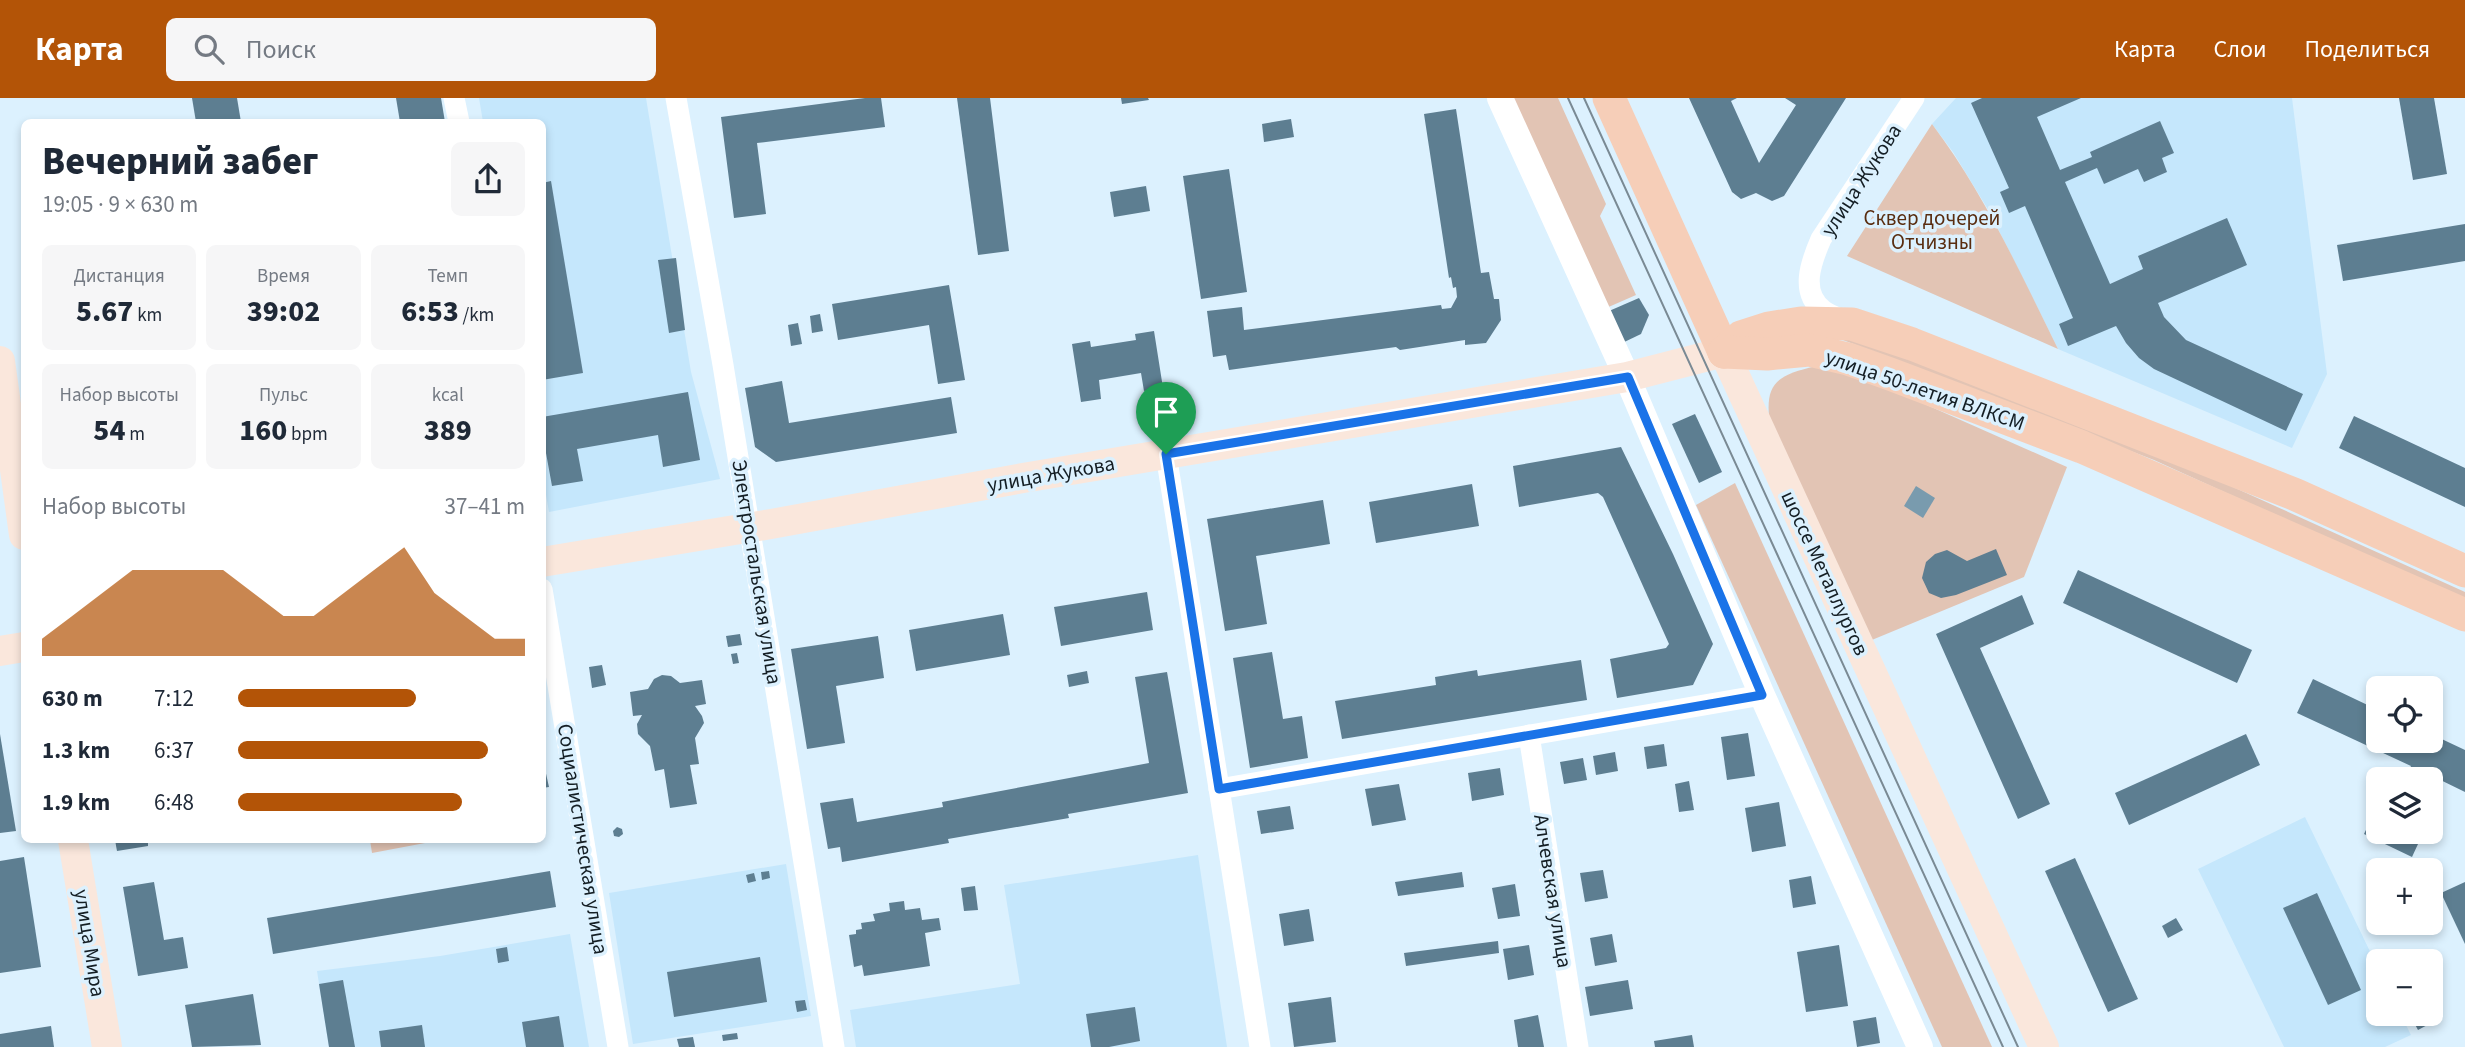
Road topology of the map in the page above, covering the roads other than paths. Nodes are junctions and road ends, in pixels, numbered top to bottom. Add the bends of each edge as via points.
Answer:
1 (454, 98) edge
2 (676, 98) edge
3 (1500, 98) edge
4 (1609, 98) edge
5 (1913, 100) edge
6 (458, 119) edge
7 (1852, 324) junction
8 (1724, 352) junction
9 (0, 361) edge
10 (1628, 377) junction
11 (1166, 454) junction
12 (21, 513) edge
13 (749, 528) junction
14 (546, 561) edge
15 (2465, 571) edge
16 (546, 613) edge
17 (2465, 615) edge
18 (21, 648) edge
19 (0, 651) edge
20 (1762, 695) junction
21 (1529, 735) junction
22 (1219, 789) junction
23 (73, 843) edge
24 (107, 1047) edge
25 (618, 1047) edge
26 (834, 1047) edge
27 (1260, 1047) edge
28 (1578, 1047) edge
29 (1920, 1047) edge
30 (2044, 1047) edge

1 - 6 street
2 - 13 street, Электростальская улица
3 - 10 street
4 - 8 main road, шоссе Металлургов
5 - 7 street, улица Жукова via 1821,239 1811,265 1808,284 1814,299 1823,311
7 - 8 main road, улица 50-летия ВЛКСМ via 1769,328 1741,337
7 - 15 main road, улица 50-летия ВЛКСМ via 2294,494
8 - 10 main road, улица Жукова
8 - 17 main road, улица 50-летия ВЛКСМ via 1809,350 1880,370 2082,447
8 - 30 main road, шоссе Металлургов
9 - 12 main road
10 - 11 main road, улица Жукова
10 - 20 street
11 - 13 main road, улица Жукова
11 - 22 street
13 - 14 main road, улица Жукова
13 - 26 street, Электростальская улица
16 - 25 street, Социалистическая улица
18 - 19 main road
20 - 21 street
20 - 29 street
21 - 22 street
21 - 28 street, Алчевская улица
22 - 27 street
23 - 24 main road, улица Мира

